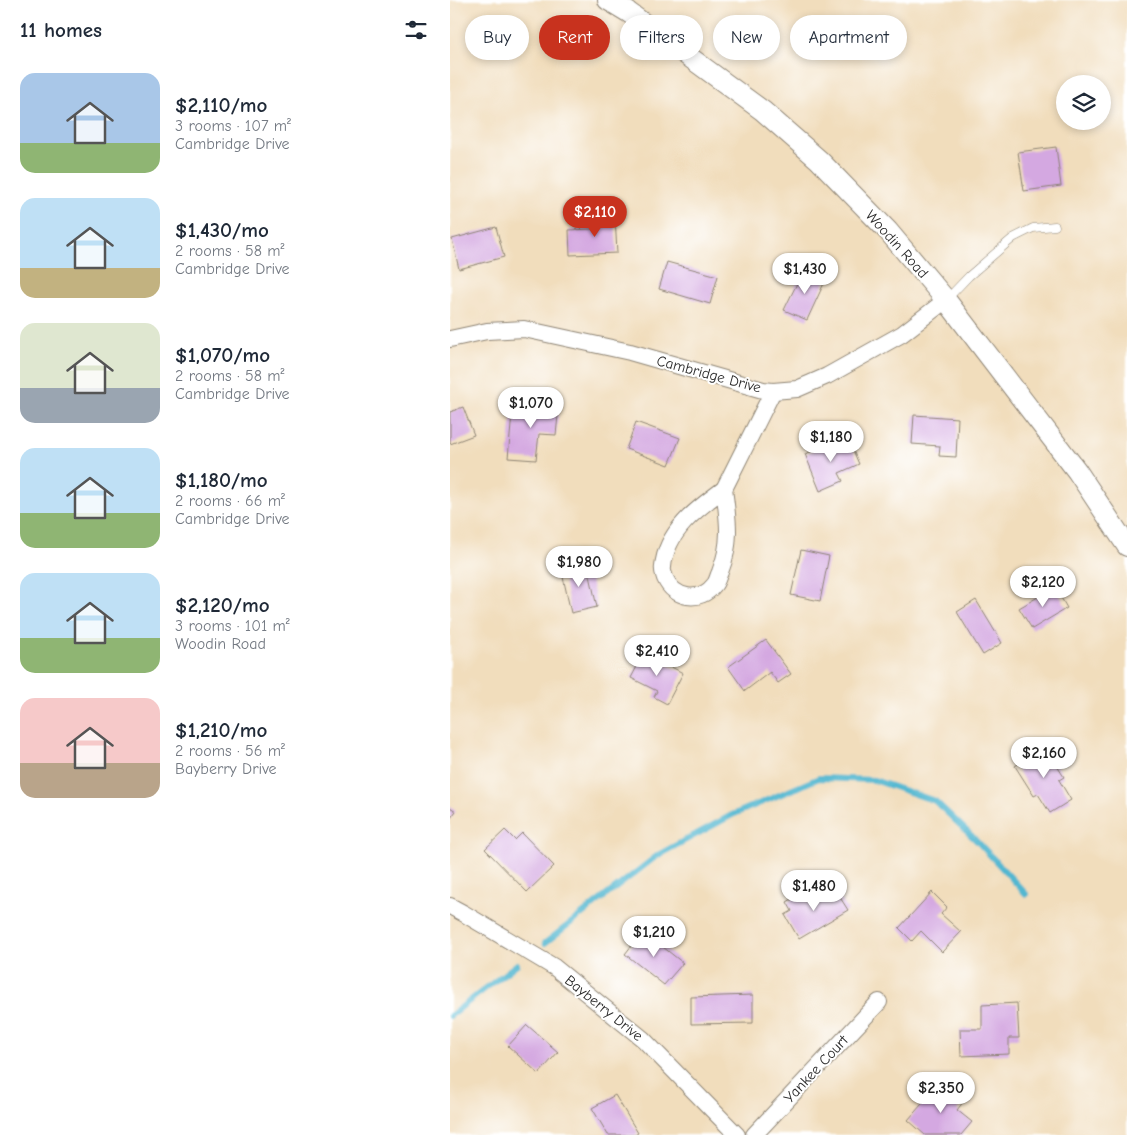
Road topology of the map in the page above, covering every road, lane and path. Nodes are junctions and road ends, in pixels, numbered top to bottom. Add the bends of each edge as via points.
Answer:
1 (608, 0) edge
2 (1055, 226) dead end
3 (946, 300) junction
4 (450, 339) edge
5 (774, 391) junction
6 (724, 489) junction
7 (1127, 546) edge
8 (450, 906) edge
9 (879, 1002) dead end
10 (737, 1135) edge
11 (754, 1135) edge

1 - 3 street, Woodin Road via 763,111 818,160 881,224
2 - 3 lane via 1033,228 1013,238
3 - 5 street, Cambridge Drive via 902,334 827,376 797,389
3 - 7 street, Woodin Road via 1077,471
4 - 5 street, Cambridge Drive via 487,331 524,329 630,352
5 - 6 street
6 - 6 street via 729,533 723,565 715,584 705,594 683,596 667,582 662,569 666,552 690,515
8 - 10 street, Bayberry Drive via 554,967 643,1039
9 - 11 street, Yankee Court

